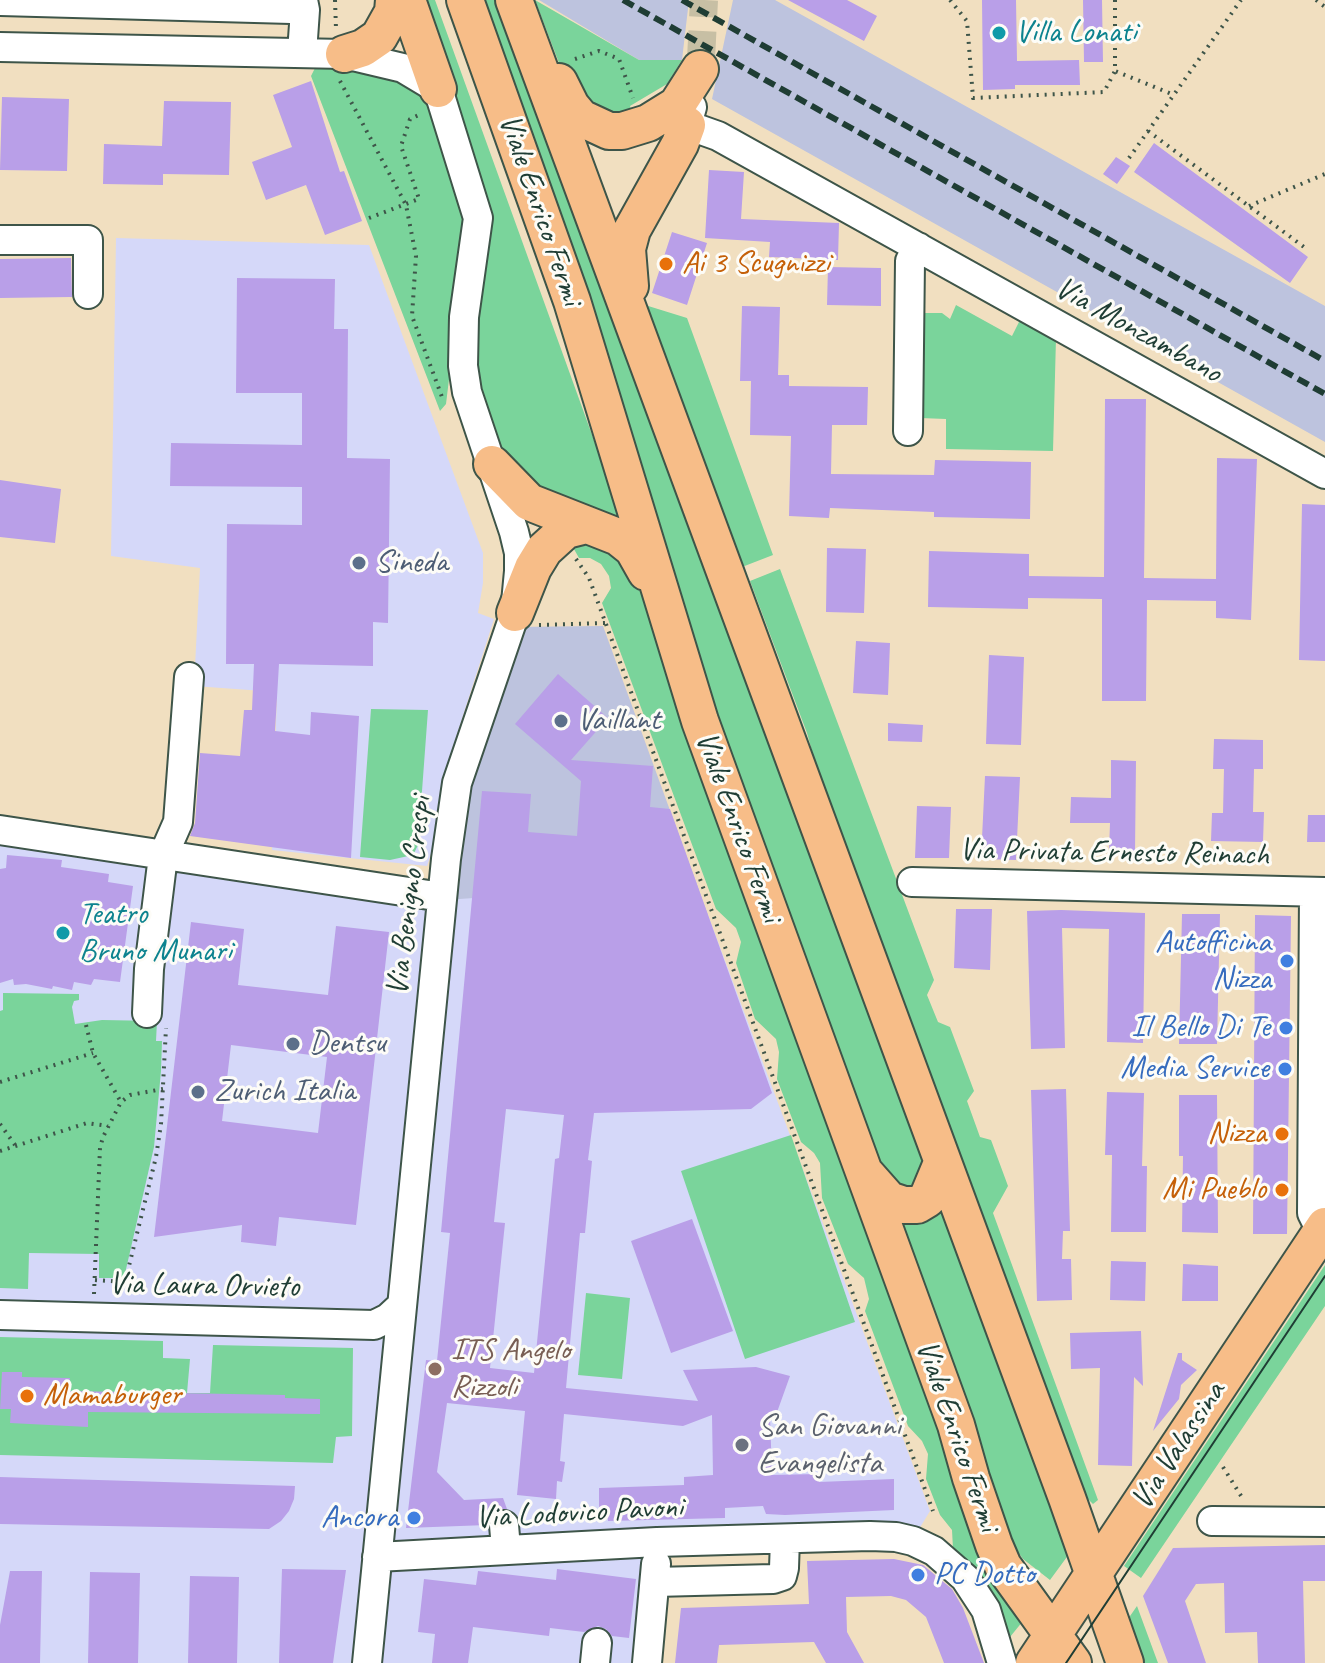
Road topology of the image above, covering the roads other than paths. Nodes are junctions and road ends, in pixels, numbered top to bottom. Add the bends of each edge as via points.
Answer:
1 (394, 0) edge
2 (407, 0) edge
3 (465, 0) edge
4 (514, 0) edge
5 (0, 1) edge
6 (124, 4) junction
7 (297, 5) edge
8 (0, 47) edge
9 (123, 49) junction
10 (302, 53) junction
11 (340, 57) junction
12 (700, 64) joint
13 (433, 100) junction
14 (687, 125) junction
15 (0, 240) edge
16 (918, 247) junction
17 (88, 294) dead end
18 (634, 323) junction
19 (911, 431) dead end
20 (492, 464) junction
21 (1325, 474) edge
22 (579, 539) junction
23 (662, 600) junction
24 (526, 619) junction
25 (189, 677) dead end
26 (0, 830) edge
27 (163, 856) junction
28 (912, 882) dead end
29 (1320, 892) edge
30 (442, 897) junction
31 (156, 1015) road end
32 (942, 1163) junction
33 (862, 1169) junction
34 (1324, 1227) edge
35 (401, 1306) junction
36 (0, 1315) edge
37 (374, 1325) junction
38 (397, 1349) junction
39 (1067, 1498) junction
40 (1141, 1504) junction
41 (1212, 1521) dead end
42 (1325, 1522) edge
43 (785, 1539) junction
44 (657, 1542) junction
45 (377, 1557) junction
46 (1094, 1575) junction
47 (655, 1582) junction
48 (1054, 1653) edge
49 (367, 1663) edge
50 (647, 1663) edge
51 (1002, 1663) edge
52 (1125, 1663) edge

1 - 11 main road via 379,37
2 - 13 main road
3 - 23 main road, Viale Enrico Fermi via 572,301
4 - 12 main road via 532,20 571,106 581,118 609,131 634,129 663,115 686,94
4 - 18 main road, Viale Enrico Fermi
5 - 6 street
6 - 7 street
6 - 9 street
7 - 10 street via 305,10
8 - 9 street
9 - 10 street
10 - 11 street
11 - 13 street via 403,68
12 - 14 street
13 - 20 street, Viale Enrico Fermi via 478,218 463,366
14 - 16 street, Via Monzambano via 718,136
14 - 18 main road via 632,230 627,249
15 - 17 street via 88,240
16 - 19 street via 910,261
16 - 21 street, Via Monzambano
18 - 32 main road, Viale Enrico Fermi
20 - 22 main road via 529,502
20 - 24 street, Via Benigno Crespi via 519,553
22 - 23 main road via 618,537 633,549
22 - 24 main road via 566,530 544,550 533,568
23 - 33 main road, Viale Enrico Fermi via 721,781
24 - 30 street, Via Benigno Crespi via 457,783
25 - 27 street via 178,822
26 - 27 street
27 - 30 street
27 - 31 street via 149,969
28 - 29 street, Via Privata Ernesto Reinach
29 - 34 street via 1312,1213
30 - 35 street, Via Benigno Crespi
32 - 33 main road via 927,1199 917,1205 889,1200
32 - 39 main road, Viale Enrico Fermi
33 - 48 main road, Viale Enrico Fermi via 994,1545
34 - 40 main road, Via Valassina
35 - 37 street
35 - 38 street, Via Benigno Crespi
36 - 37 street, Via Laura Orvieto
37 - 38 street
38 - 45 street, Via Benigno Crespi
39 - 40 main road via 1083,1511 1106,1518
39 - 46 main road, Viale Enrico Fermi
40 - 46 main road, Via Valassina
41 - 42 street
43 - 44 street, Via Lodovico Pavoni
43 - 47 street via 782,1576 773,1579
43 - 51 street, Via Lodovico Pavoni via 870,1536 913,1541 941,1556 978,1594
44 - 45 street, Via Lodovico Pavoni via 505,1537
44 - 47 street
45 - 49 street, Via Benigno Crespi
46 - 48 main road, Via Valassina
46 - 52 main road, Viale Enrico Fermi
47 - 50 street

